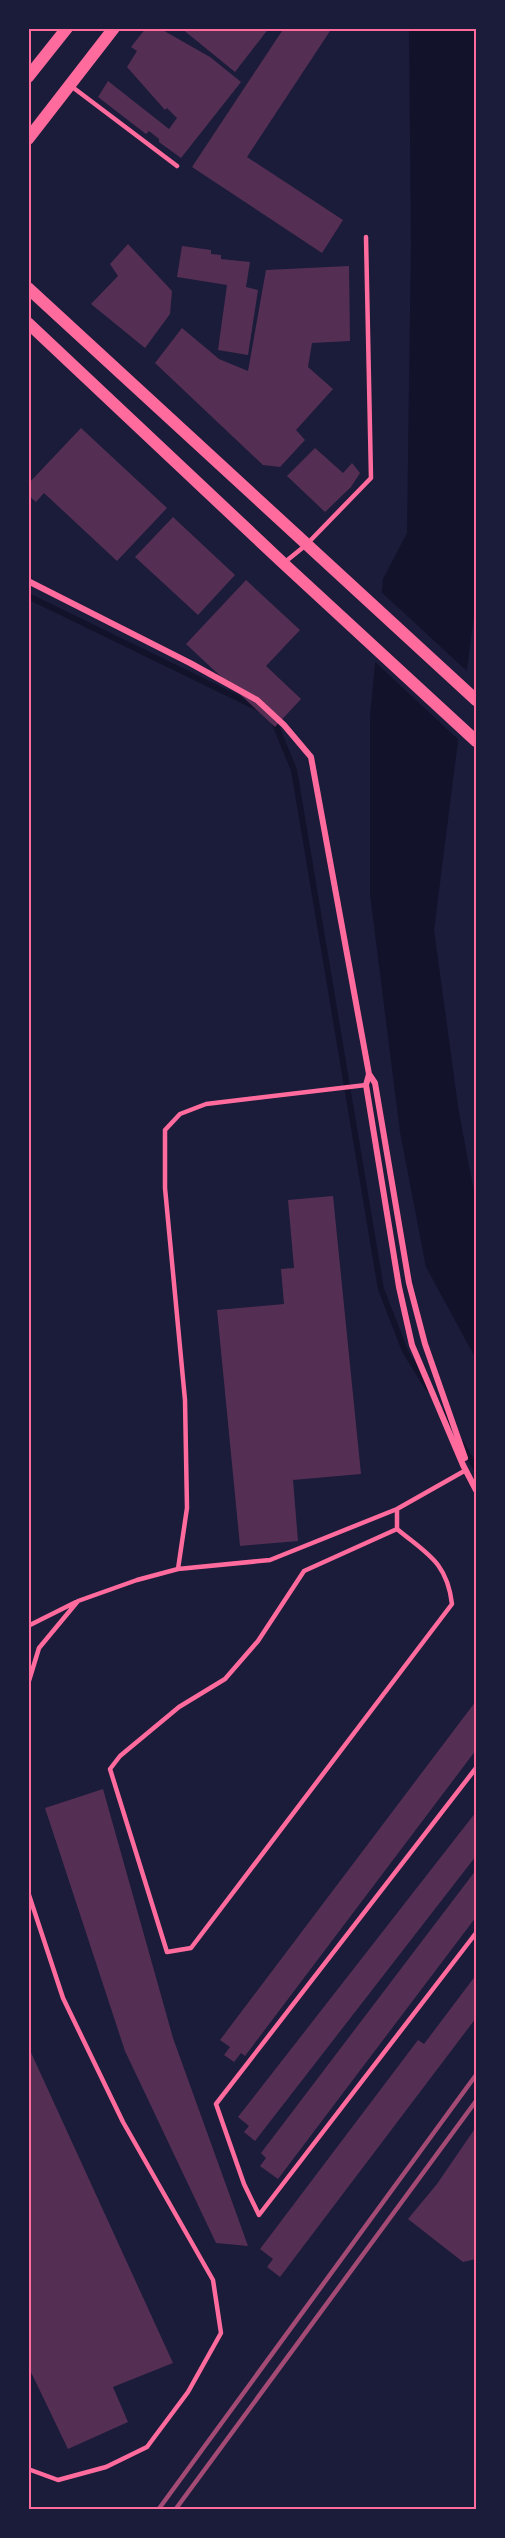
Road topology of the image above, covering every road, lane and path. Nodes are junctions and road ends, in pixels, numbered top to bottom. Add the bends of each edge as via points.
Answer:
1 (67, 28) edge
2 (114, 28) edge
3 (28, 77) edge
4 (70, 85) junction
5 (28, 139) edge
6 (177, 166) dead end
7 (366, 237) dead end
8 (28, 288) edge
9 (31, 329) edge
10 (306, 545) junction
11 (283, 563) junction
12 (28, 580) edge
13 (477, 700) edge
14 (477, 741) edge
15 (369, 1074) junction
16 (366, 1084) junction
17 (467, 1470) junction
18 (477, 1490) edge
19 (397, 1509) junction
20 (397, 1529) junction
21 (178, 1569) junction
22 (78, 1601) junction
23 (28, 1626) edge
24 (28, 1684) edge
25 (477, 1768) edge
26 (28, 1892) edge
27 (477, 1933) edge
28 (28, 2469) edge

1 - 3 main road
2 - 4 main road
4 - 5 main road
4 - 6 lane
7 - 10 lane via 371,478
8 - 10 main road
9 - 11 main road
10 - 11 lane
10 - 13 main road
11 - 14 main road
12 - 15 street via 257,700 311,757
15 - 16 street
15 - 17 street via 375,1083 414,1303
16 - 17 street via 412,1345
16 - 21 lane via 206,1104 180,1114 165,1130 165,1188 185,1400 187,1508
17 - 18 street
17 - 19 lane
19 - 20 lane
19 - 21 lane via 270,1560
20 - 20 lane via 304,1571 258,1641 225,1679 179,1707 110,1769 167,1952 191,1948 452,1604 450,1582 437,1563
21 - 22 lane
22 - 23 lane
22 - 24 lane via 39,1648
25 - 27 lane via 216,2104 259,2215
26 - 28 lane via 63,1998 123,2122 213,2280 221,2333 188,2392 147,2447 106,2467 58,2480

